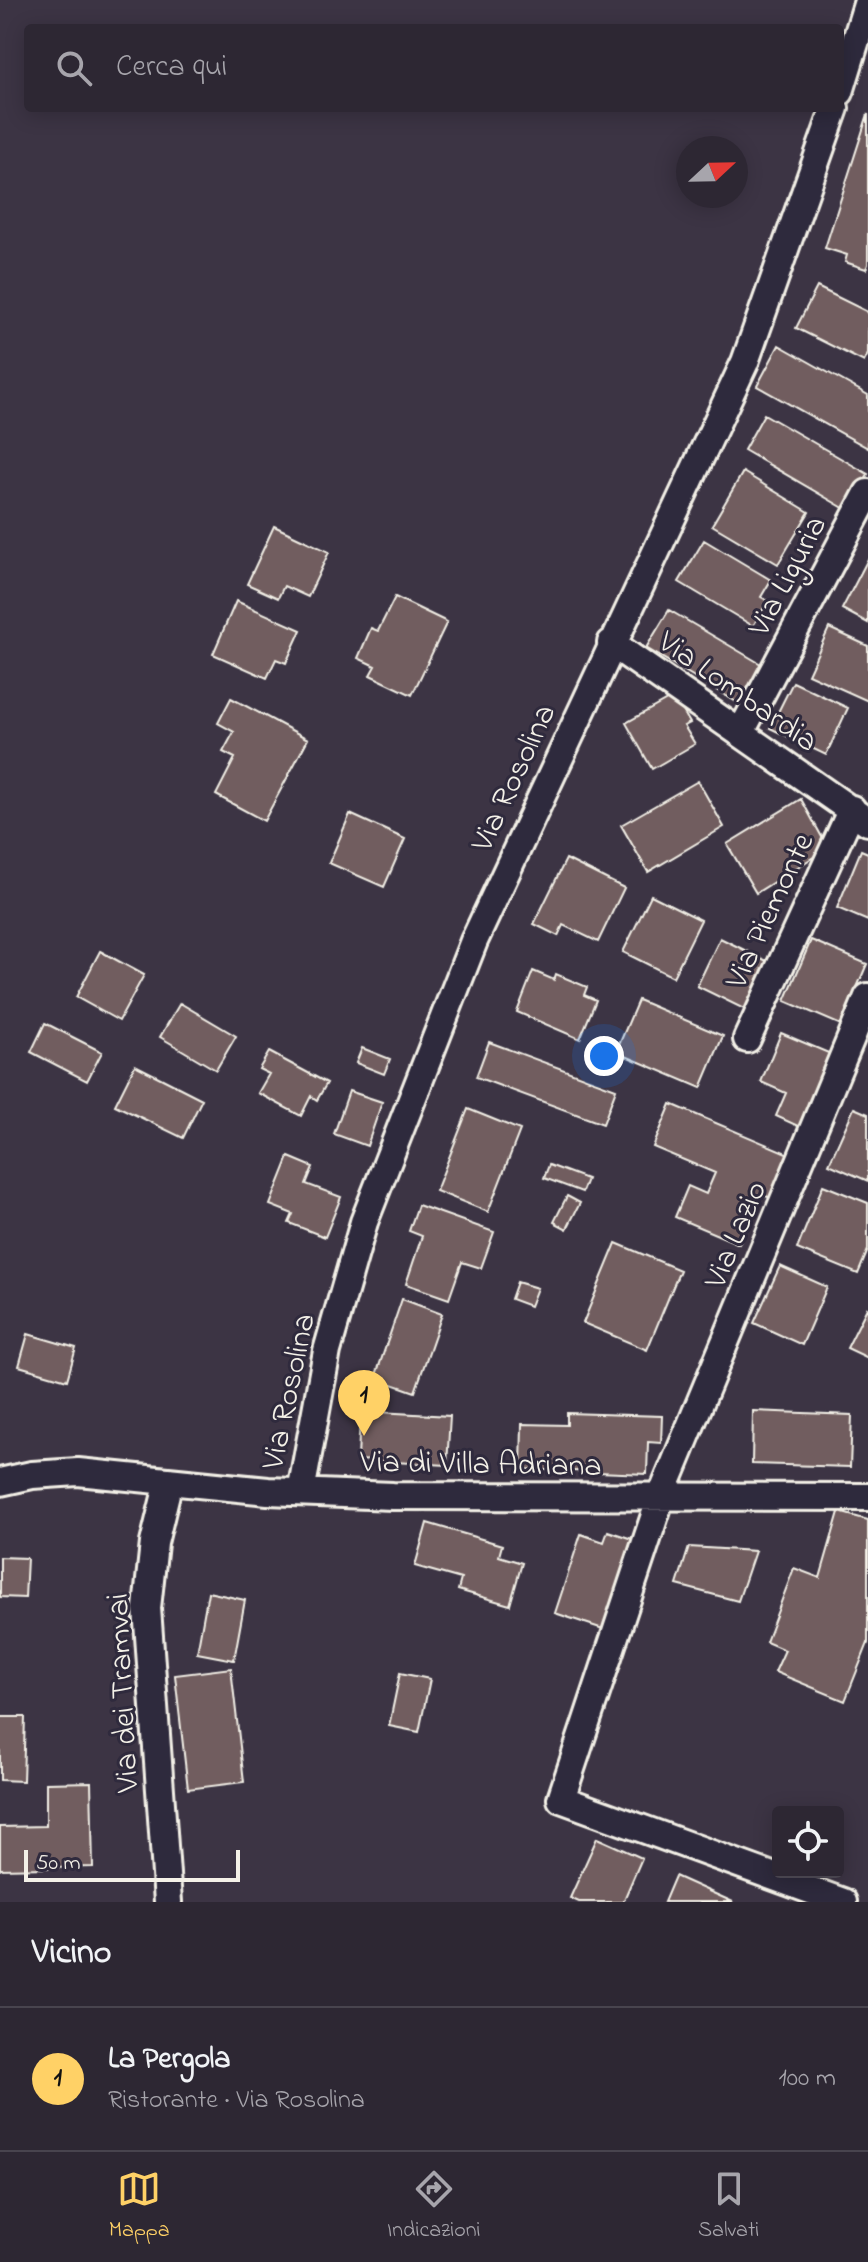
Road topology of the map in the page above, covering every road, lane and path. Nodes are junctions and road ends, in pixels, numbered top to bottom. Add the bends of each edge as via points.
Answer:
1 (868, 1) edge
2 (844, 79) edge
3 (834, 112) edge
4 (868, 493) edge
5 (611, 643) junction
6 (741, 732) junction
7 (860, 815) edge
8 (868, 997) edge
9 (747, 1039) dead end
10 (169, 1481) junction
11 (0, 1482) edge
12 (865, 1490) edge
13 (301, 1492) junction
14 (661, 1497) junction
15 (168, 1902) edge
16 (843, 1902) edge

1 - 2 street
3 - 5 street, Via Rosolina via 745,362
4 - 6 street, Via Liguria
5 - 6 street, Via Lombardia
5 - 13 street, Via Rosolina via 474,941 364,1222 324,1366
6 - 7 street, Via Lombardia
7 - 9 street, Via Piemonte
8 - 14 street, Via Lazio
10 - 11 street, Via di Villa Adriana via 63,1472
10 - 13 street, Via di Villa Adriana
10 - 15 street, Via dei Tramvai via 147,1600
12 - 14 street, Via di Villa Adriana
13 - 14 street, Via di Villa Adriana
14 - 16 street, Via Lazio via 561,1799

